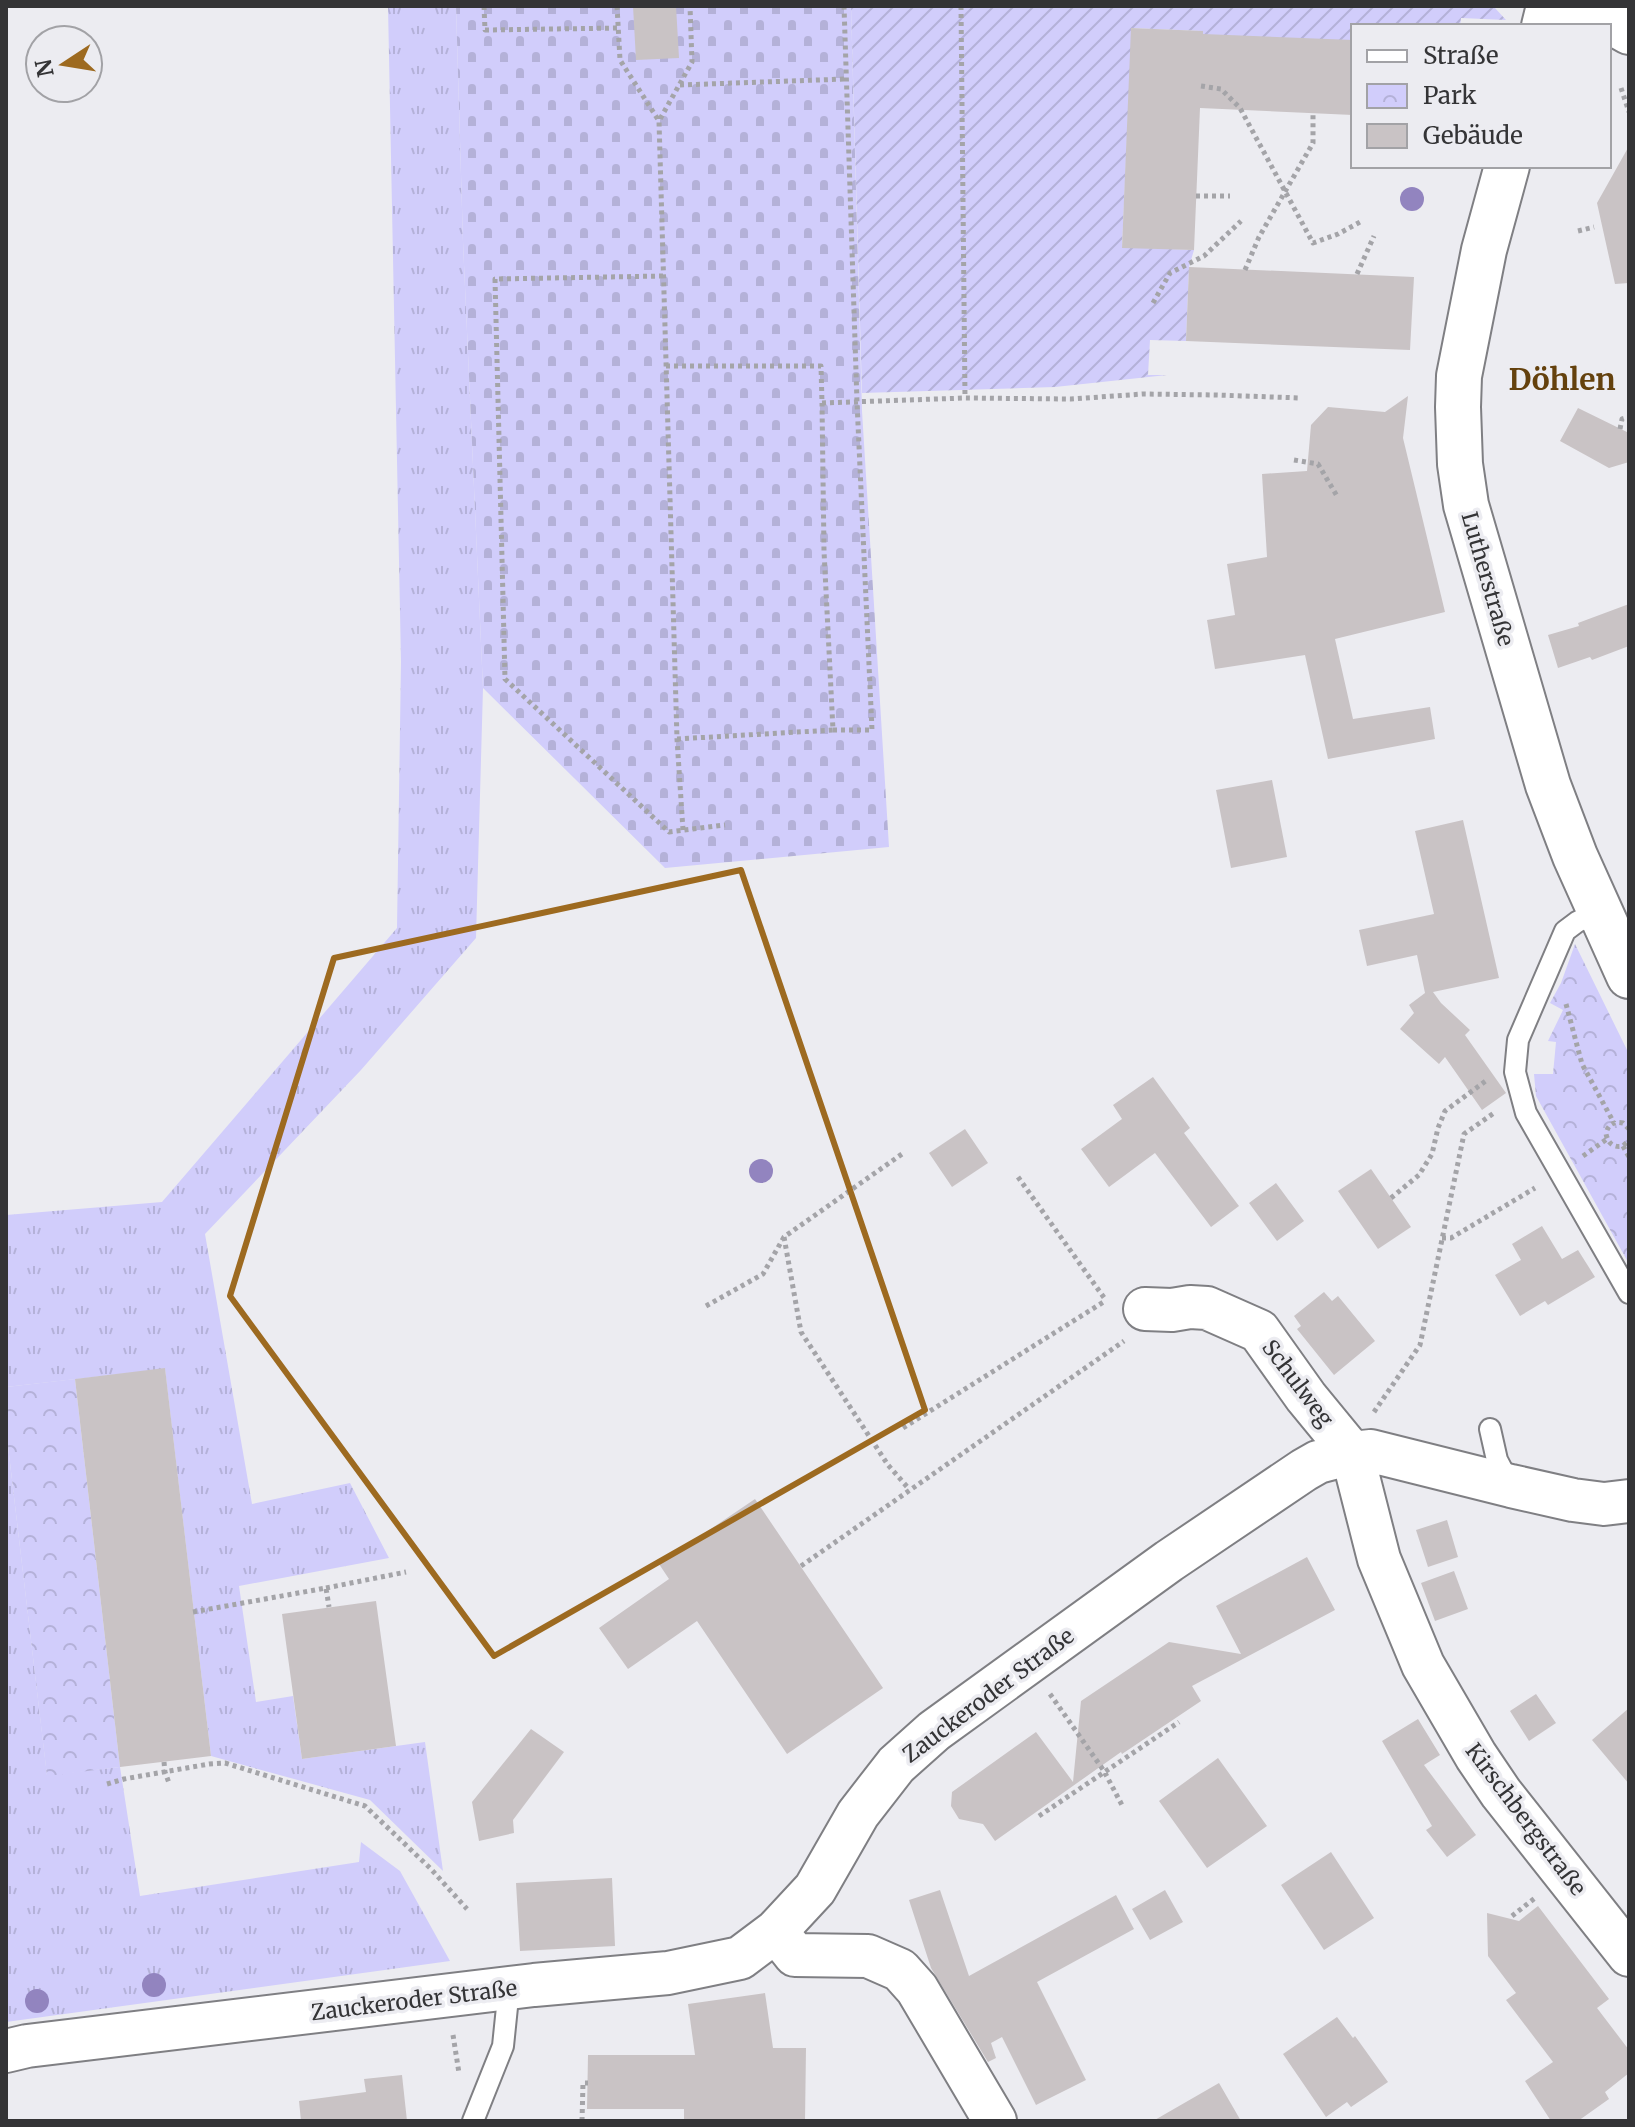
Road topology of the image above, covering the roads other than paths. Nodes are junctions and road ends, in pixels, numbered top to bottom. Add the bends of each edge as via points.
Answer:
1 (1574, 6) edge
2 (1629, 33) edge
3 (1506, 168) edge
4 (1599, 911) junction
5 (1629, 976) edge
6 (1629, 1293) edge
7 (1159, 1310) road end
8 (1490, 1429) dead end
9 (1360, 1436) junction
10 (1511, 1486) junction
11 (1629, 1501) edge
12 (776, 1931) junction
13 (1629, 1955) edge
14 (507, 1988) junction
15 (6, 2051) edge
16 (473, 2121) edge
17 (995, 2121) edge

1 - 2 street
3 - 4 street, Lutherstraße via 1459,376 1460,464 1476,544 1548,785
4 - 5 street, Lutherstraße
4 - 6 lane via 1565,931 1518,1040 1515,1072 1526,1113
7 - 9 street, Schulweg via 1207,1308 1259,1331 1306,1397
8 - 10 lane via 1497,1460
9 - 10 street, Zauckeroder Straße via 1371,1451
9 - 12 street, Zauckeroder Straße via 1169,1561 934,1731 886,1777 815,1889
9 - 13 street, Kirschbergstraße via 1379,1559 1423,1665 1501,1793
10 - 11 street, Zauckeroder Straße via 1604,1504
12 - 14 street, Zauckeroder Straße via 740,1958 685,1971
12 - 17 street via 795,1955 868,1956 900,1970 917,1989
14 - 15 street, Zauckeroder Straße
14 - 16 lane via 503,2046

